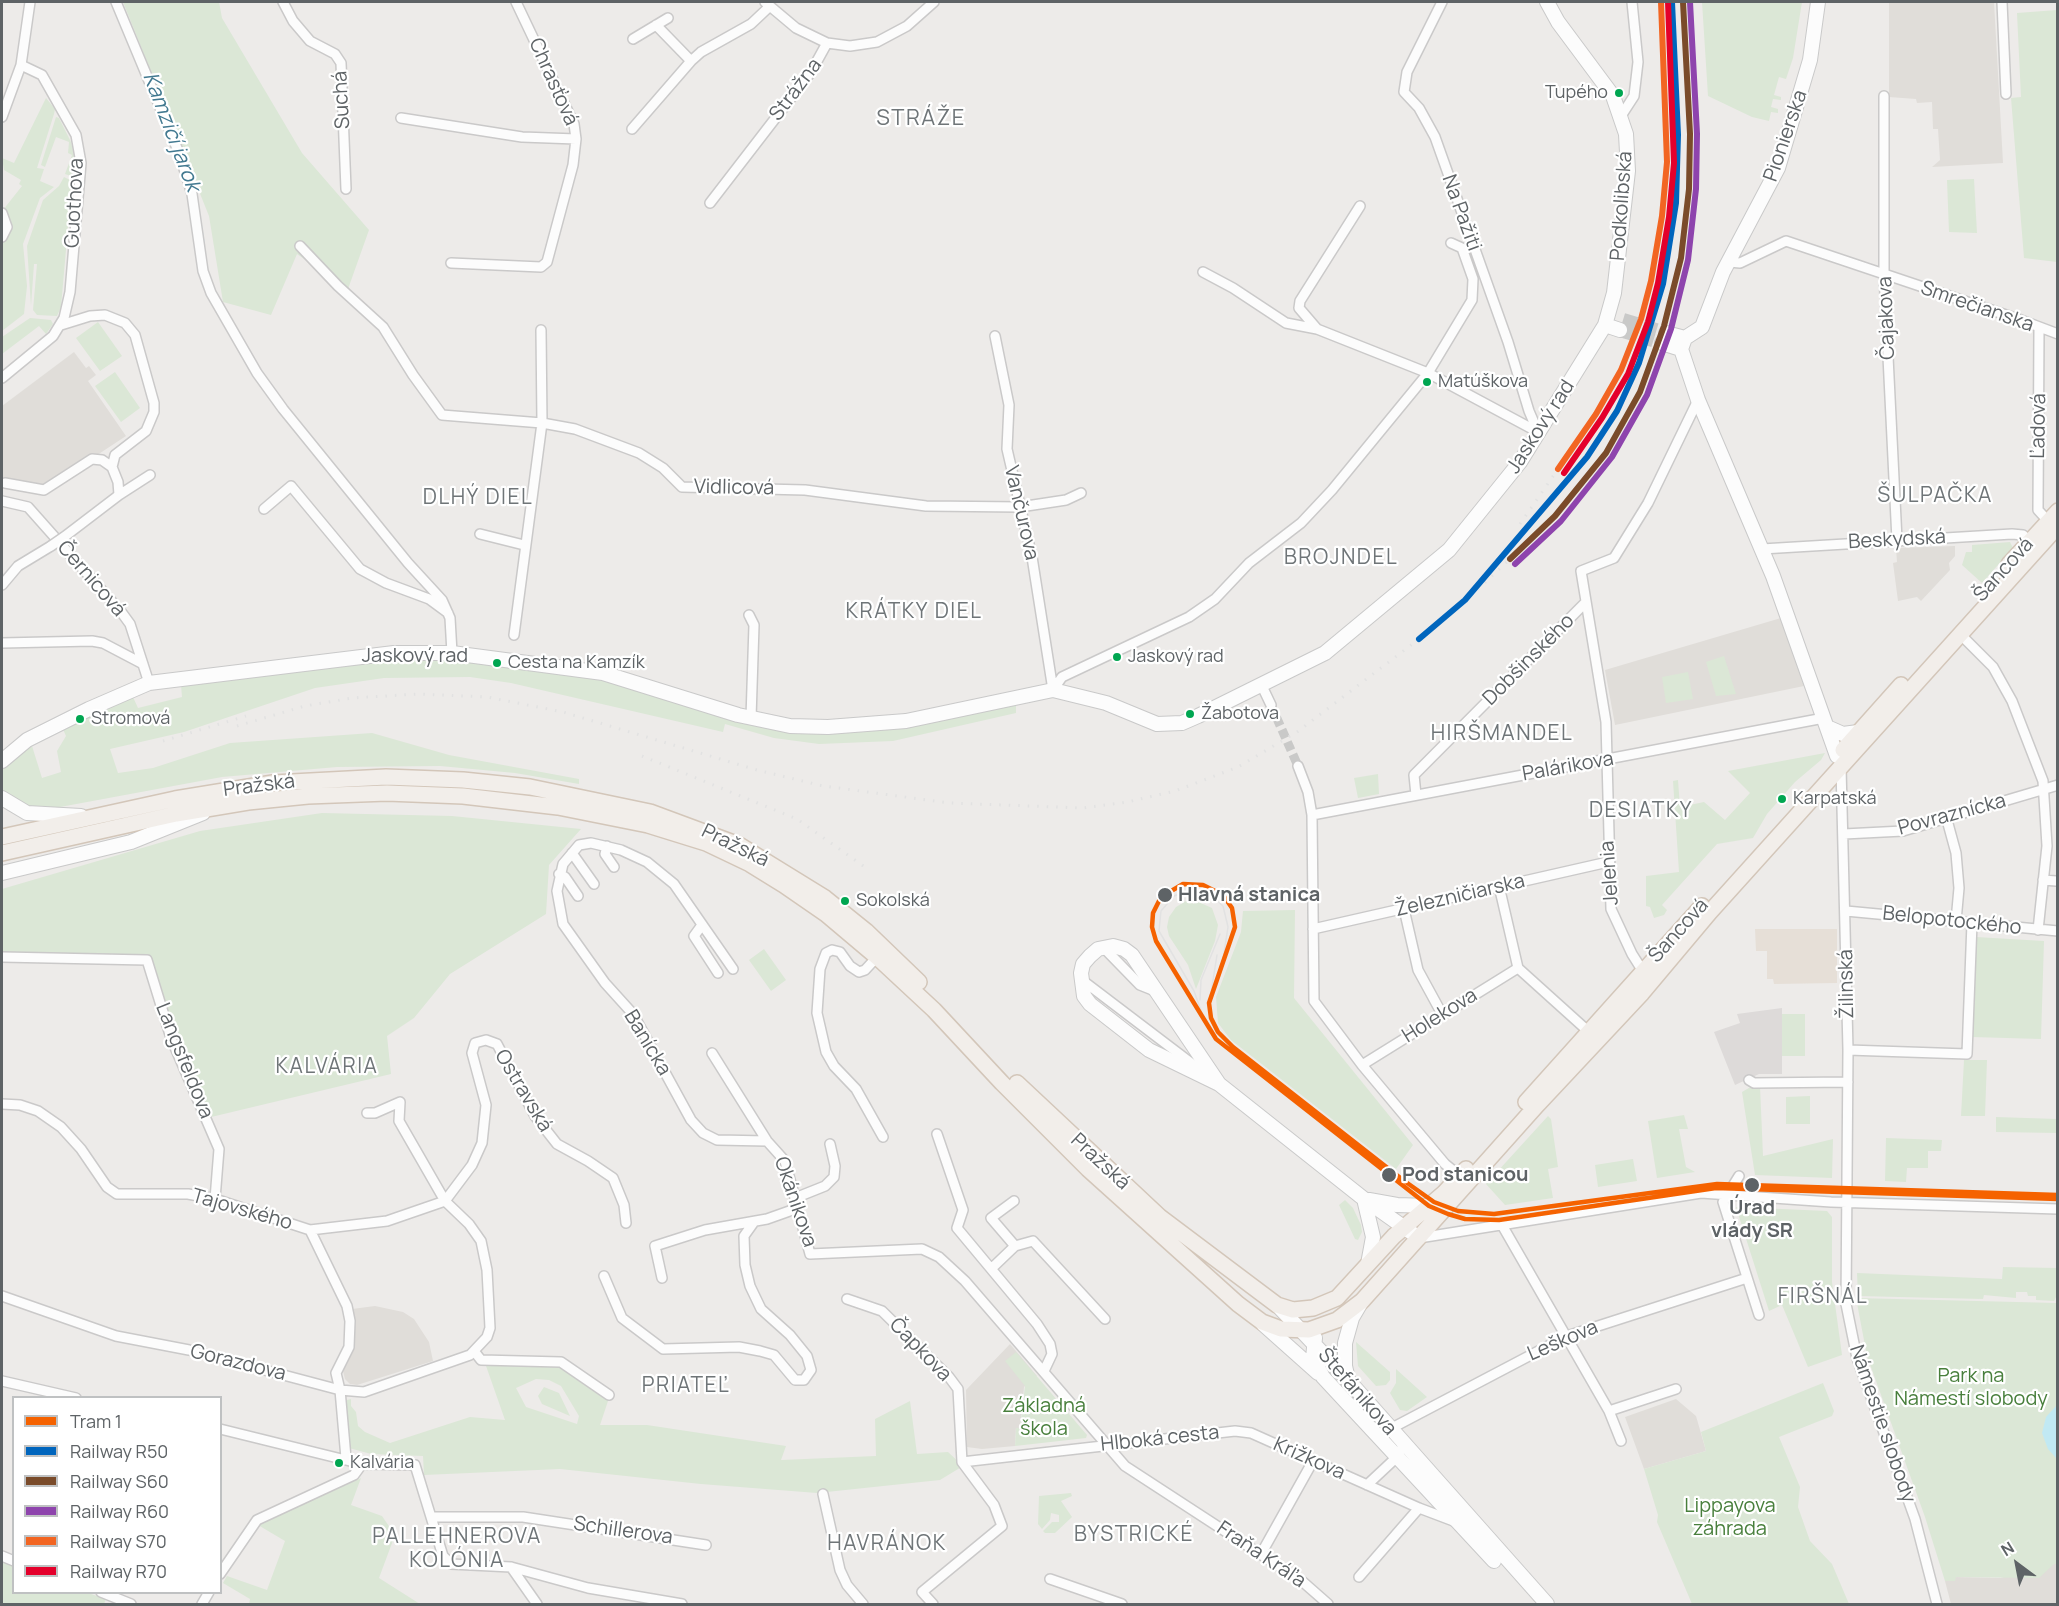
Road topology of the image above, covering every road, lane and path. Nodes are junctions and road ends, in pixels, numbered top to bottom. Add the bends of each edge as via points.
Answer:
1 (30, 2) edge
2 (116, 2) edge
3 (283, 2) edge
4 (516, 2) edge
5 (934, 2) edge
6 (1442, 2) edge
7 (1547, 2) edge
8 (1632, 2) edge
9 (1818, 2) edge
10 (2002, 2) edge
11 (767, 4) edge
12 (668, 18) dead end
13 (656, 25) junction
14 (633, 39) dead end
15 (827, 43) junction
16 (691, 61) junction
17 (21, 65) junction
18 (2006, 94) dead end
19 (1884, 96) dead end
20 (1622, 116) junction
21 (2, 117) edge
22 (401, 118) dead end
23 (632, 129) dead end
24 (576, 139) junction
25 (346, 189) dead end
26 (710, 203) dead end
27 (1360, 206) dead end
28 (2, 213) edge
29 (2, 237) edge
30 (1451, 243) dead end
31 (300, 246) dead end
32 (1729, 262) junction
33 (451, 263) dead end
34 (1203, 272) dead end
35 (1884, 275) junction
36 (1614, 323) joint
37 (61, 325) junction
38 (2039, 328) junction
39 (1317, 329) junction
40 (541, 330) dead end
41 (2058, 334) edge
42 (995, 336) dead end
43 (1664, 338) tunnel mouth
44 (1683, 344) junction
45 (1428, 373) junction
46 (2, 378) edge
47 (1698, 400) junction
48 (542, 423) junction
49 (1538, 432) junction
50 (112, 467) junction
51 (150, 475) dead end
52 (5, 483) dead end
53 (1081, 492) dead end
54 (119, 495) junction
55 (2, 501) edge
56 (1020, 507) junction
57 (264, 509) dead end
58 (2054, 520) edge
59 (480, 534) dead end
60 (1897, 540) junction
61 (2030, 541) junction
62 (524, 545) junction
63 (1762, 549) junction
64 (2, 585) edge
65 (1585, 603) junction
66 (448, 613) junction
67 (749, 615) dead end
68 (1960, 633) junction
69 (514, 635) dead end
70 (2, 644) edge
71 (452, 653) junction
72 (142, 663) junction
73 (149, 683) junction
74 (1261, 684) junction
75 (1053, 690) junction
76 (1271, 705) tunnel mouth
77 (751, 718) junction
78 (1825, 723) junction
79 (1858, 732) junction
80 (22, 744) junction
81 (2, 751) edge
82 (2, 761) edge
83 (1606, 761) junction
84 (1839, 761) junction
85 (1298, 766) tunnel mouth
86 (2058, 785) edge
87 (2044, 790) junction
88 (1416, 795) junction
89 (2, 798) edge
90 (215, 808) junction
91 (1312, 815) junction
92 (92, 817) junction
93 (1947, 819) junction
94 (1844, 834) junction
95 (2, 837) edge
96 (607, 846) junction
97 (572, 853) junction
98 (2, 854) edge
99 (1608, 861) junction
100 (614, 867) dead end
101 (2, 873) edge
102 (559, 874) junction
103 (2043, 880) junction
104 (2056, 881) dead end
105 (594, 884) dead end
106 (1499, 886) junction
107 (578, 896) dead end
108 (1404, 909) junction
109 (1846, 911) junction
110 (1956, 921) junction
111 (1972, 923) junction
112 (702, 925) junction
113 (1313, 929) junction
114 (2038, 930) junction
115 (2058, 931) edge
116 (2, 957) edge
117 (878, 957) junction
118 (1518, 968) junction
119 (733, 969) dead end
120 (1644, 971) junction
121 (717, 973) dead end
122 (1642, 993) junction
123 (1442, 1014) junction
124 (1589, 1032) junction
125 (1848, 1050) junction
126 (712, 1053) dead end
127 (1362, 1065) junction
128 (1749, 1080) dead end
129 (1848, 1082) junction
130 (1219, 1084) junction
131 (2, 1104) edge
132 (367, 1113) dead end
133 (937, 1134) dead end
134 (883, 1137) dead end
135 (767, 1141) junction
136 (830, 1144) dead end
137 (1739, 1176) dead end
138 (1466, 1177) junction
139 (1728, 1197) junction
140 (215, 1199) junction
141 (1364, 1199) junction
142 (444, 1201) junction
143 (1845, 1201) junction
144 (1014, 1202) dead end
145 (797, 1203) junction
146 (1429, 1206) junction
147 (2058, 1209) edge
148 (754, 1222) junction
149 (626, 1223) dead end
150 (1502, 1225) junction
151 (1403, 1228) junction
152 (310, 1230) junction
153 (1419, 1238) junction
154 (1015, 1246) junction
155 (1368, 1264) junction
156 (992, 1268) junction
157 (604, 1276) dead end
158 (662, 1278) dead end
159 (1747, 1278) junction
160 (2, 1296) edge
161 (1337, 1298) junction
162 (847, 1299) dead end
163 (1362, 1301) junction
164 (1276, 1305) junction
165 (1759, 1315) dead end
166 (1105, 1319) dead end
167 (1262, 1322) junction
168 (1319, 1328) junction
169 (1302, 1330) junction
170 (1566, 1336) junction
171 (1313, 1342) junction
172 (474, 1351) junction
173 (1044, 1371) junction
174 (1323, 1377) junction
175 (2, 1381) edge
176 (1349, 1382) junction
177 (1676, 1389) dead end
178 (340, 1390) junction
179 (609, 1395) dead end
180 (67, 1396) edge
181 (1609, 1411) junction
182 (222, 1429) edge
183 (1390, 1429) junction
184 (1251, 1434) joint
185 (1621, 1441) dead end
186 (1107, 1444) junction
187 (1400, 1450) junction
188 (346, 1458) junction
189 (1313, 1461) junction
190 (962, 1462) junction
191 (362, 1464) junction
192 (1368, 1485) junction
193 (823, 1494) dead end
194 (1419, 1508) junction
195 (431, 1517) junction
196 (1458, 1523) junction
197 (1477, 1529) junction
198 (706, 1545) dead end
199 (1261, 1554) junction
200 (511, 1567) junction
201 (222, 1571) edge
202 (1359, 1577) dead end
203 (1050, 1579) dead end
204 (104, 1594) edge
205 (131, 1605) edge
206 (537, 1605) edge
207 (682, 1605) edge
208 (863, 1605) edge
209 (933, 1605) edge
210 (1122, 1605) edge
211 (1328, 1605) edge
212 (1534, 1605) edge
213 (1547, 1605) edge
214 (1937, 1605) edge

1 - 17 street
2 - 66 street via 192,194 203,271 211,293 257,373 408,563 436,592
3 - 25 street, Suchá via 310,41 335,54 341,63
4 - 24 street, Chrasťová via 574,124
5 - 15 street, Strážna via 907,26 881,40 858,45
6 - 49 street, Na Pažiti via 1407,72 1404,92 1419,108 1435,137
7 - 20 street, Podkolibská via 1607,85
8 - 20 street via 1638,62 1634,96
9 - 32 street, Pionierska via 1810,60 1783,155
10 - 18 street
11 - 15 street via 796,28
11 - 16 street via 751,24
12 - 13 street
13 - 14 street
13 - 16 street
15 - 26 street, Strážna via 811,72
16 - 23 street
17 - 21 street
17 - 37 street, Guothova via 42,75 76,135 81,163 70,292
19 - 35 street, Čajakova
20 - 36 street, Podkolibská via 1628,171
22 - 24 street via 522,137
24 - 33 street, Chrasťová via 573,165 547,261 542,267
27 - 39 street via 1300,301 1299,308
28 - 29 street via 7,224
30 - 45 street via 1462,248 1473,279 1472,300
31 - 48 street, Vidlicová via 383,327 442,415
32 - 35 street, Smrečianska via 1740,263 1786,241
32 - 44 street via 1702,327
34 - 39 street via 1286,323
35 - 38 street, Smrečianska
35 - 60 street, Čajakova
36 - 49 street, Jaskový rad
37 - 46 street, Guothova via 50,339
37 - 50 street, Guothova via 105,315 125,323 135,335 154,403 153,420 146,431 115,455
38 - 41 street, Smrečianska
38 - 58 street, Ľadová via 2038,510
39 - 45 street
40 - 48 street
42 - 56 street, Vančurova via 1009,405 1007,448
43 - 44 street
44 - 47 street
45 - 49 street
45 - 75 street via 1301,523 1249,563 1215,599 1189,617 1062,677
47 - 63 street
47 - 65 street, Dobšinského via 1648,503 1614,558 1581,571
48 - 56 street, Vidlicová via 575,429 639,453 663,468 682,487 805,490 926,506
48 - 62 street
49 - 74 street, Jaskový rad via 1499,491 1441,558 1333,647
50 - 52 street via 92,459 44,490
50 - 54 street
51 - 54 street
53 - 56 street, Vidlicová via 1066,500
54 - 64 street, bridge via 26,560
55 - 72 street, Černicová via 28,507 122,612 130,624
56 - 75 street, Vančurova
57 - 66 street via 291,486 360,569 429,599
58 - 61 main road, Šancová
58 - 68 main road, Šancová
59 - 62 street
60 - 61 street, Beskydská via 2019,534
60 - 63 street, Beskydská
61 - 79 main road, Šancová
62 - 69 street
63 - 78 street
65 - 83 street, Jelenia via 1606,722
65 - 88 street, Dobšinského via 1414,774
66 - 71 street
67 - 77 street via 754,625
68 - 84 main road, Šancová
68 - 87 street via 1993,667 2012,701
70 - 72 street via 92,641
71 - 73 street, Jaskový rad via 362,655
71 - 77 street, Jaskový rad via 603,673
72 - 73 street, Černicová
73 - 80 street, Jaskový rad
74 - 75 street, Jaskový rad via 1188,720 1165,725 1106,703
74 - 76 street
75 - 77 street, Jaskový rad via 884,723 810,727
78 - 79 street via 1843,734
78 - 83 street, Palárikova
78 - 84 street
79 - 84 main road, Šancová
80 - 81 street, Jaskový rad
80 - 82 street, Jaskový rad
83 - 88 street, Palárikova
83 - 99 street, Jelenia
84 - 94 street, Žilinská
84 - 120 main road, Šancová
84 - 122 main road, Šancová
85 - 91 street
86 - 87 street, Povraznícka
87 - 93 street, Povraznícka
87 - 103 street via 2047,846
88 - 91 street, Palárikova
89 - 92 street via 27,813
90 - 98 main road, Pražská
90 - 101 street via 131,842
90 - 117 main road, Pražská via 308,796 419,794 529,803 628,820 706,843 750,864 826,914
91 - 113 street
92 - 95 main road, Pražská
92 - 164 main road, Pražská via 245,787 395,777 530,787 617,803 704,830 775,865 847,914 1096,1160 1160,1217
93 - 94 street, Povraznícka via 1904,831
93 - 110 street via 1959,888
94 - 109 street, Žilinská
96 - 97 street via 579,845
96 - 100 street via 605,854
96 - 112 street via 636,856 660,872 674,884
97 - 102 street, Banícka
97 - 105 street
99 - 106 street, Železničiarska
99 - 120 street, Jelenia via 1611,909
102 - 107 street
102 - 135 street, Banícka via 557,901 563,924 605,983 633,1014 691,1120 717,1140
103 - 104 street
103 - 114 street
106 - 108 street, Železničiarska
106 - 118 street
108 - 113 street, Železničiarska
108 - 123 street via 1418,970
109 - 110 street, Belopotockého
109 - 125 street, Žilinská
110 - 111 street, Belopotockého
111 - 114 street, Belopotockého
111 - 125 street via 1967,1054
112 - 119 street
112 - 121 street via 694,936
113 - 127 street via 1314,1001
114 - 115 street, Belopotockého
116 - 140 street, Langsfeldova via 147,960 171,1038 219,1149
117 - 134 street via 859,972 841,952 828,952 821,963 817,993 826,1052 856,1089
117 - 167 main road, Pražská via 1088,1169
118 - 123 street, Holekova
118 - 124 street
120 - 122 street
120 - 124 main road, Šancová
122 - 138 main road, Šancová
123 - 127 street, Holekova
124 - 138 main road, Šancová
125 - 129 street, Žilinská
126 - 135 street, Okánikova
127 - 138 street via 1445,1164
128 - 129 street
129 - 143 street, Žilinská
130 - 130 street via 1149,1050 1087,1001 1083,964 1094,952 1103,947 1120,947 1128,952
130 - 141 street
131 - 140 street, Tajovského via 29,1107 61,1127 107,1187 117,1194 166,1192
132 - 142 street via 400,1102 399,1121
133 - 156 street via 963,1210 957,1228
135 - 145 street, Okánikova via 785,1161
136 - 145 street via 834,1177
137 - 139 street
138 - 146 main road, Šancová
138 - 153 main road, Šancová
139 - 143 street
139 - 150 street via 1701,1193
139 - 159 street via 1723,1202
140 - 152 street, Tajovského
141 - 146 street
141 - 151 street
141 - 155 street via 1373,1237
142 - 149 street, Ostravská via 472,1165 482,1143 486,1105 472,1053 475,1043 486,1040 496,1044 535,1116 557,1144 613,1178 624,1205
142 - 152 street, Tajovského via 387,1221
142 - 172 street via 476,1233 486,1264 489,1333
143 - 147 street
143 - 214 street, Námestie slobody via 1844,1273 1850,1333 1915,1519
144 - 154 street via 991,1218
145 - 148 street
145 - 173 street, Okánikova via 810,1254 922,1249 939,1257 966,1281
146 - 151 main road, Šancová
148 - 157 street via 744,1236 750,1286 761,1309 807,1356 811,1370 804,1380 795,1380 774,1355 760,1351 739,1347 663,1349 622,1318
148 - 158 street via 705,1230 655,1246
150 - 153 street
150 - 170 street
151 - 153 street
151 - 155 main road, Šancová
152 - 178 street via 349,1315 349,1347 336,1374
153 - 163 main road, Šancová
154 - 156 street
154 - 166 street via 1033,1241
155 - 161 main road, Šancová
156 - 173 street via 1050,1344 1052,1354
159 - 165 street
159 - 170 street, Leškova
160 - 178 street, Gorazdova via 116,1336 189,1350
161 - 164 main road, Šancová via 1302,1310
161 - 168 main road
162 - 190 street, Čapkova via 882,1311 958,1389
163 - 168 main road, Šancová
163 - 176 street, Šancová via 1345,1343
164 - 169 street, Pražská
167 - 169 main road, Pražská via 1281,1329
167 - 174 street, Pražská
168 - 169 main road, Šancová
168 - 171 street
169 - 171 street, Pražská
170 - 181 street
170 - 183 street, Leškova
171 - 174 street, Štefánikova via 1314,1358
171 - 176 street, Štefánikova
172 - 178 street, Gorazdova via 367,1391
172 - 179 street via 481,1360 561,1362
173 - 186 street
174 - 187 street, Štefánikova
175 - 180 street
176 - 183 street, Štefánikova
177 - 181 street
178 - 188 street
181 - 185 street
182 - 188 street
183 - 187 street, Štefánikova
184 - 186 street, Hlboká cesta via 1222,1432
184 - 189 street, Križkova
186 - 190 street, Hlboká cesta
186 - 199 street, Fraňa Kráľa via 1125,1466
187 - 192 street, Križkova
187 - 196 street, Štefánikova
187 - 197 street, Štefánikova
188 - 191 street
189 - 192 street, Križkova
189 - 199 street
190 - 209 street via 994,1505 1002,1526 922,1592
191 - 195 street via 415,1465
191 - 201 street via 354,1475 257,1520
192 - 194 street, Križkova
193 - 208 street via 838,1564 847,1585
194 - 196 street, Križkova
194 - 202 street
195 - 198 street, Schillerova via 523,1517
195 - 200 street via 443,1556 450,1564
196 - 197 street, Štefánikova
196 - 212 street, Štefánikova
197 - 213 street, Štefánikova
199 - 211 street, Fraňa Kráľa via 1303,1582
200 - 206 street
200 - 207 street via 588,1588
203 - 210 street
204 - 205 street

